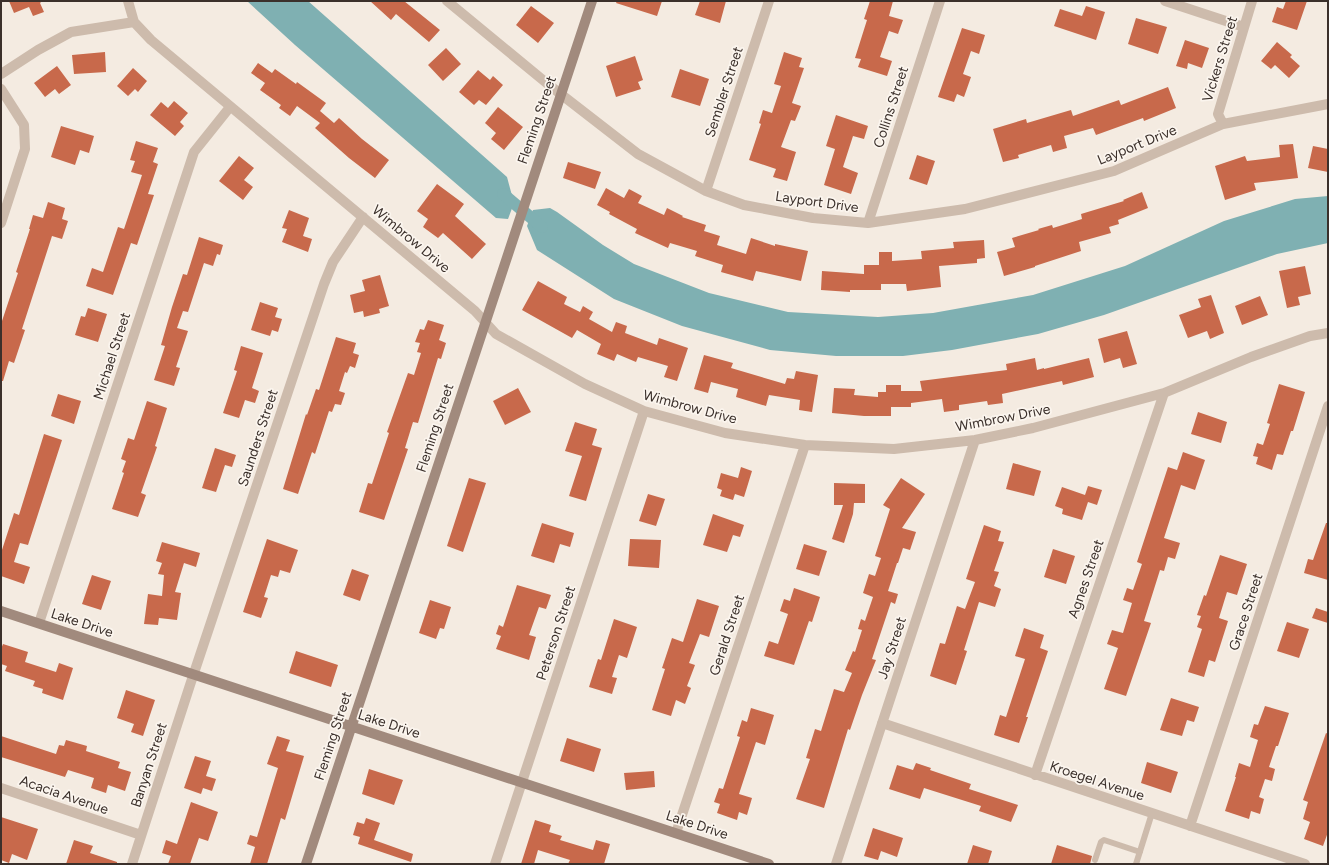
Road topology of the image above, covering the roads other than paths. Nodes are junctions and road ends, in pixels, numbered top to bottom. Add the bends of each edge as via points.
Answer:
1 (128, 1) edge
2 (447, 1) edge
3 (592, 1) edge
4 (769, 1) edge
5 (940, 1) edge
6 (1165, 1) edge
7 (1252, 1) edge
8 (134, 22) junction
9 (1244, 27) junction
10 (1, 74) edge
11 (1, 89) edge
12 (561, 95) junction
13 (1328, 104) edge
14 (230, 107) junction
15 (1223, 124) junction
16 (706, 191) junction
17 (363, 217) junction
18 (1, 223) edge
19 (868, 223) junction
20 (485, 322) junction
21 (1328, 333) edge
22 (1164, 393) junction
23 (1328, 406) edge
24 (644, 411) junction
25 (975, 440) junction
26 (805, 445) junction
27 (1, 611) edge
28 (39, 623) junction
29 (194, 674) junction
30 (882, 724) junction
31 (351, 726) junction
32 (1035, 775) junction
33 (521, 782) junction
34 (1, 788) edge
35 (1152, 814) junction
36 (1190, 826) junction
37 (676, 833) junction
38 (141, 835) junction
39 (1140, 852) junction
40 (1095, 860) dead end
41 (132, 864) edge
42 (306, 864) edge
43 (495, 864) edge
44 (769, 864) edge
45 (836, 864) edge
46 (1136, 864) edge
47 (1305, 864) edge

1 - 8 street, Wimbrow Drive
2 - 12 street, Layport Drive
3 - 12 street, Fleming Street
4 - 16 street, Sembler Street
5 - 19 street, Collins Street
6 - 9 street
7 - 9 street, Vickers Street
8 - 10 street via 71,32
8 - 14 street, Wimbrow Drive via 151,40
9 - 15 street, Vickers Street via 1218,114
11 - 18 street via 24,124 26,150
12 - 16 street, Layport Drive via 638,154
12 - 20 street, Fleming Street
13 - 15 street, Layport Drive
14 - 17 street, Wimbrow Drive
14 - 28 street, Michael Street via 194,152
15 - 19 street, Layport Drive via 1114,171 965,209
16 - 19 street, Layport Drive via 744,204 813,218
17 - 20 street, Wimbrow Drive
17 - 29 street, Saunders Street via 333,262 324,284
20 - 24 street, Wimbrow Drive via 496,334 585,384
20 - 31 street, Fleming Street
21 - 22 street, Wimbrow Drive via 1310,336 1251,357
22 - 25 street, Wimbrow Drive via 1033,428
22 - 32 street, Agnes Street
23 - 36 street, Grace Street
24 - 26 street, Wimbrow Drive via 725,433
24 - 33 street, Peterson Street
25 - 26 street, Wimbrow Drive via 894,449
25 - 30 street, Jay Street
26 - 37 street, Gerald Street
27 - 28 street, Lake Drive
28 - 29 street, Lake Drive
29 - 31 street, Lake Drive
29 - 38 street, Banyan Street
30 - 32 street, Kroegel Avenue
30 - 45 street, Jay Street
31 - 33 street, Lake Drive
31 - 42 street, Fleming Street
32 - 35 street, Kroegel Avenue
33 - 37 street, Lake Drive
33 - 43 street, Peterson Street
34 - 38 street, Acacia Avenue
35 - 36 street, Kroegel Avenue
35 - 39 lane
36 - 47 street, Kroegel Avenue
37 - 44 street, Lake Drive
38 - 41 street, Banyan Street
39 - 40 lane via 1104,840
39 - 46 lane

